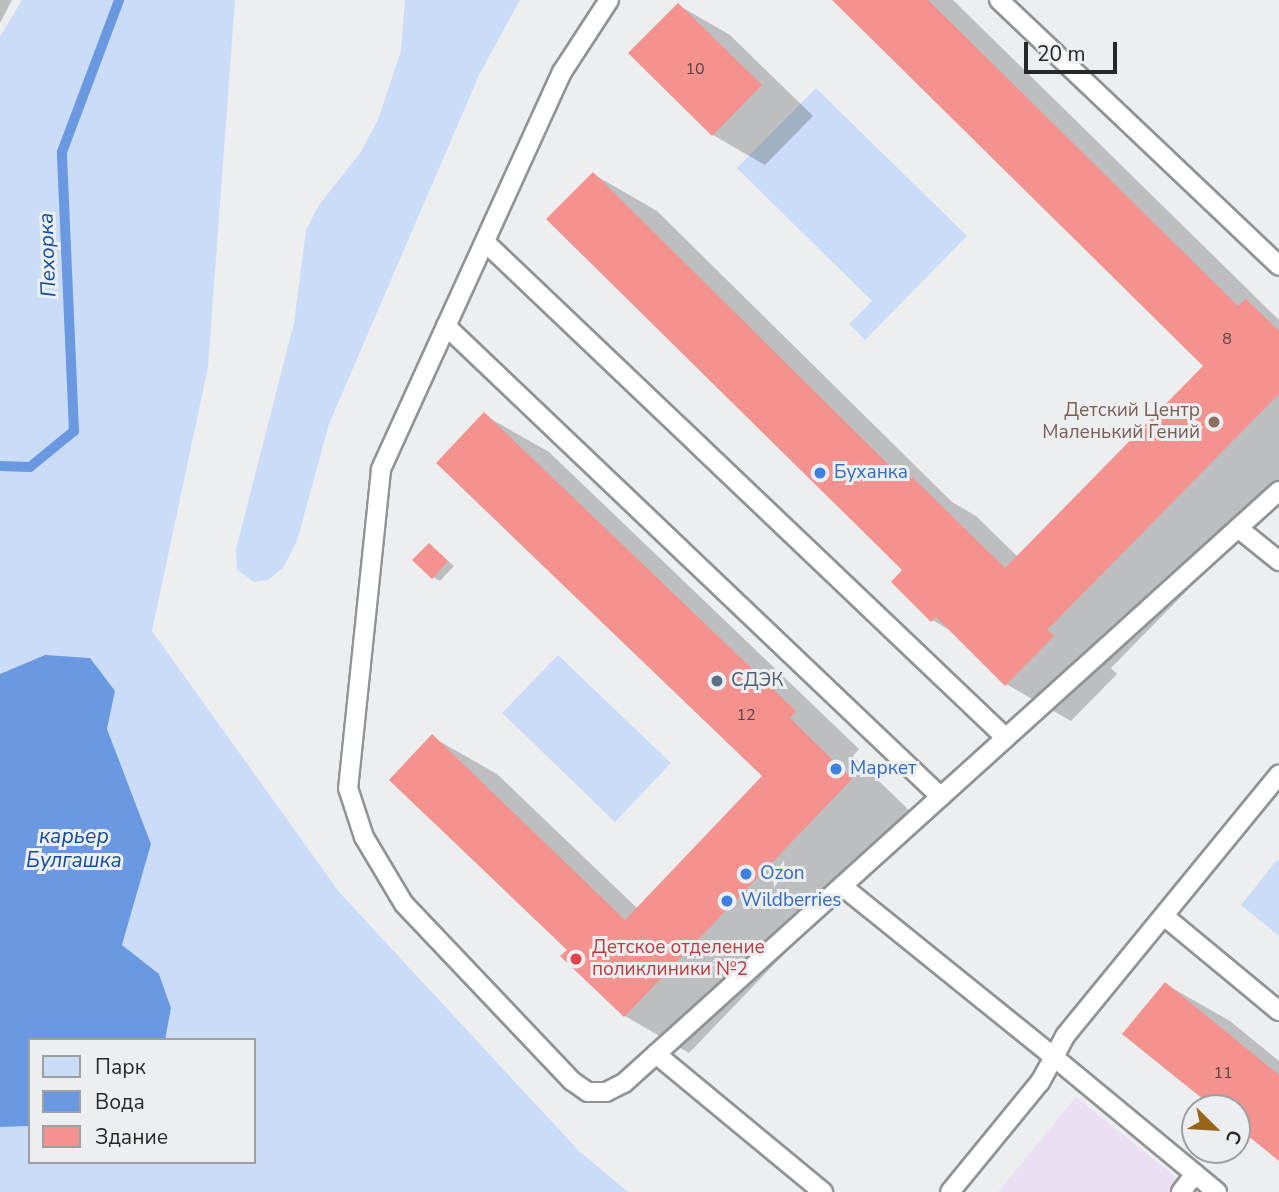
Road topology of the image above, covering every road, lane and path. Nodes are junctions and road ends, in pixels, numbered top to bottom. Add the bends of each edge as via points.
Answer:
1 (609, 0) edge
2 (999, 0) edge
3 (485, 242) junction
4 (1279, 266) edge
5 (446, 327) junction
6 (1279, 491) edge
7 (1238, 528) junction
8 (1279, 561) edge
9 (1006, 738) junction
10 (1278, 779) edge
11 (941, 797) junction
12 (842, 886) junction
13 (1164, 916) junction
14 (1279, 1011) edge
15 (656, 1054) junction
16 (1054, 1057) junction
17 (1195, 1174) junction
18 (823, 1192) edge
19 (950, 1192) edge
20 (1181, 1192) edge
21 (1217, 1192) edge

1 - 3 lane via 562,72
2 - 4 lane
3 - 5 lane
3 - 9 lane
5 - 11 lane
5 - 15 lane via 381,470 348,788 364,837 404,904 572,1081 588,1092 606,1092
6 - 7 lane
7 - 8 lane
7 - 9 lane
9 - 11 lane
10 - 13 lane
11 - 12 lane
12 - 15 lane
12 - 16 lane
13 - 14 lane
13 - 16 lane via 1065,1036
15 - 18 lane
16 - 17 lane
16 - 19 lane via 1040,1082
17 - 20 lane
17 - 21 lane

